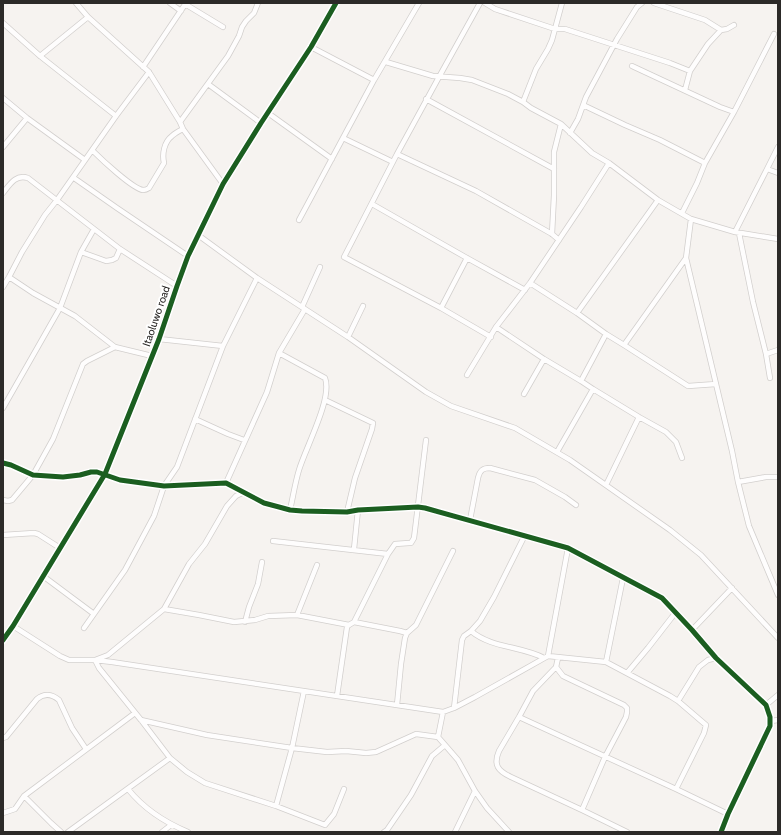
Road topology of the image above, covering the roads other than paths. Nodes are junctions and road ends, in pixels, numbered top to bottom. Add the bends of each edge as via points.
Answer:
1 (76, 3) edge
2 (170, 3) edge
3 (258, 3) edge
4 (336, 3) edge
5 (419, 3) edge
6 (480, 3) edge
7 (485, 3) edge
8 (562, 3) edge
9 (642, 3) edge
10 (654, 3) edge
11 (186, 4) edge
12 (181, 11) junction
13 (88, 17) junction
14 (3, 22) edge
15 (734, 25) dead end
16 (222, 28) dead end
17 (555, 29) junction
18 (721, 30) junction
19 (774, 34) dead end
20 (614, 45) junction
21 (311, 47) junction
22 (40, 56) junction
23 (386, 62) junction
24 (632, 66) dead end
25 (143, 67) junction
26 (690, 71) junction
27 (149, 72) junction
28 (439, 77) junction
29 (374, 80) junction
30 (208, 84) junction
31 (686, 90) junction
32 (3, 98) edge
33 (426, 100) junction
34 (523, 102) junction
35 (583, 105) junction
36 (734, 112) junction
37 (268, 113) junction
38 (116, 116) junction
39 (27, 118) junction
40 (180, 122) junction
41 (261, 123) junction
42 (561, 124) junction
43 (183, 129) junction
44 (570, 133) junction
45 (343, 138) junction
46 (3, 147) edge
47 (778, 147) edge
48 (93, 151) junction
49 (397, 154) junction
50 (332, 159) junction
51 (85, 160) junction
52 (393, 162) junction
53 (609, 163) junction
54 (705, 163) junction
55 (554, 169) junction
56 (767, 170) junction
57 (778, 173) edge
58 (74, 178) junction
59 (223, 184) junction
60 (3, 193) edge
61 (58, 200) junction
62 (658, 200) junction
63 (372, 204) junction
64 (682, 213) junction
65 (691, 219) junction
66 (299, 220) dead end
67 (94, 229) junction
68 (737, 232) junction
69 (552, 234) junction
70 (198, 235) junction
71 (778, 239) edge
72 (559, 240) junction
73 (120, 249) junction
74 (81, 252) junction
75 (188, 256) junction
76 (467, 258) junction
77 (686, 258) junction
78 (320, 268) dead end
79 (9, 277) junction
80 (257, 278) junction
81 (530, 283) junction
82 (3, 286) edge
83 (177, 286) junction
84 (525, 290) junction
85 (363, 306) dead end
86 (60, 308) junction
87 (303, 308) junction
88 (441, 308) junction
89 (577, 313) junction
90 (496, 328) junction
91 (606, 334) junction
92 (348, 337) junction
93 (491, 337) junction
94 (158, 339) junction
95 (624, 344) junction
96 (222, 346) junction
97 (115, 347) junction
98 (778, 350) edge
99 (279, 354) junction
100 (766, 354) junction
101 (152, 356) junction
102 (544, 359) junction
103 (467, 375) dead end
104 (770, 378) dead end
105 (581, 381) junction
106 (716, 384) junction
107 (593, 389) junction
108 (524, 394) dead end
109 (325, 400) junction
110 (3, 408) edge
111 (639, 417) junction
112 (195, 419) junction
113 (244, 440) junction
114 (426, 440) dead end
115 (557, 452) junction
116 (682, 458) dead end
117 (3, 463) edge
118 (105, 474) junction
119 (33, 475) junction
120 (778, 477) edge
121 (738, 482) junction
122 (226, 483) junction
123 (606, 485) junction
124 (164, 486) junction
125 (244, 492) junction
126 (3, 500) edge
127 (576, 505) dead end
128 (418, 507) junction
129 (290, 510) junction
130 (358, 510) junction
131 (347, 512) junction
132 (470, 520) junction
133 (3, 535) edge
134 (525, 535) junction
135 (273, 541) dead end
136 (60, 548) junction
137 (568, 548) junction
138 (354, 549) junction
139 (453, 551) dead end
140 (388, 554) junction
141 (262, 562) dead end
142 (317, 565) dead end
143 (43, 576) junction
144 (623, 578) junction
145 (732, 588) junction
146 (778, 595) edge
147 (164, 609) junction
148 (676, 612) junction
149 (94, 614) junction
150 (296, 615) junction
151 (245, 622) junction
152 (354, 622) junction
153 (349, 625) junction
154 (13, 626) junction
155 (84, 628) dead end
156 (692, 630) junction
157 (471, 631) junction
158 (407, 633) junction
159 (778, 638) edge
160 (3, 640) edge
161 (546, 657) junction
162 (558, 658) junction
163 (716, 658) junction
164 (95, 660) junction
165 (606, 662) junction
166 (556, 667) junction
167 (627, 672) junction
168 (304, 691) junction
169 (778, 695) edge
170 (337, 696) junction
171 (678, 701) junction
172 (396, 705) junction
173 (766, 705) junction
174 (454, 708) junction
175 (443, 712) junction
176 (135, 713) junction
177 (519, 717) junction
178 (141, 720) junction
179 (778, 720) edge
180 (771, 721) junction
181 (438, 736) junction
182 (3, 738) edge
183 (445, 745) junction
184 (292, 748) junction
185 (86, 749) junction
186 (605, 757) junction
187 (170, 758) junction
188 (128, 789) junction
189 (344, 789) dead end
190 (676, 789) junction
191 (475, 791) junction
192 (24, 796) junction
193 (276, 806) junction
194 (582, 810) junction
195 (3, 813) edge
196 (728, 814) junction
197 (171, 825) junction
198 (388, 831) edge
199 (61, 832) edge
200 (68, 832) edge
201 (162, 832) edge
202 (188, 832) edge
203 (455, 832) edge
204 (509, 832) edge
205 (627, 832) edge
206 (721, 832) edge

1 - 13 street
2 - 12 street
3 - 30 street via 254,13 242,27 228,56
4 - 21 street, Itaoluwo road
5 - 23 street
6 - 28 street
7 - 17 street via 495,9
8 - 17 street
9 - 20 street via 636,7
10 - 18 street via 705,20
11 - 12 street
11 - 16 street
12 - 25 street
13 - 22 street
13 - 25 street
14 - 22 street
15 - 18 street
17 - 20 street via 565,29
17 - 34 street
18 - 26 street
19 - 36 street
20 - 26 street
20 - 35 street
21 - 29 street
21 - 37 street, Itaoluwo road
22 - 38 street
23 - 28 street
23 - 29 street
24 - 31 street
25 - 27 street
26 - 31 street
27 - 38 street
27 - 40 street
28 - 33 street
28 - 34 street via 472,80
29 - 45 street
30 - 40 street
30 - 41 street
31 - 36 street
32 - 39 street
33 - 49 street
33 - 55 street
34 - 42 street
35 - 44 street
35 - 54 street
36 - 54 street
37 - 41 street, Itaoluwo road
37 - 50 street
38 - 48 street
39 - 46 street
39 - 51 street
40 - 43 street
41 - 59 street, Itaoluwo road
42 - 44 street
42 - 55 street via 554,152
43 - 48 street via 166,142 162,155 164,163 146,190 138,188 120,175
43 - 59 street
44 - 53 street via 592,153
45 - 50 street
45 - 52 street
47 - 56 street
48 - 51 street
49 - 52 street
49 - 69 street via 476,191
50 - 66 street
51 - 58 street
52 - 63 street
53 - 62 street
53 - 72 street
54 - 64 street
55 - 69 street
56 - 57 street
56 - 68 street
58 - 61 street
58 - 75 street
59 - 70 street, Itaoluwo road
60 - 61 street via 14,179 25,177
61 - 67 street
61 - 79 street via 45,215
62 - 64 street
62 - 89 street
63 - 76 street
63 - 88 street via 344,257
64 - 65 street
65 - 68 street
65 - 77 street
67 - 73 street
67 - 74 street
68 - 71 street
68 - 100 street
69 - 72 street
70 - 75 street, Itaoluwo road
70 - 80 street
72 - 81 street
73 - 74 street via 116,258 109,261
73 - 83 street
74 - 86 street
75 - 83 street, Itaoluwo road
76 - 84 street
76 - 88 street
77 - 95 street
77 - 106 street
78 - 87 street
79 - 82 street
79 - 86 street
80 - 87 street
80 - 96 street
81 - 84 street
81 - 89 street
83 - 94 street, Itaoluwo road
84 - 90 street
85 - 92 street
86 - 97 street via 75,316
86 - 110 street
87 - 92 street
87 - 99 street
88 - 93 street
89 - 91 street
90 - 93 street
90 - 102 street
91 - 95 street
91 - 105 street
92 - 115 street via 426,392 451,406 515,428
93 - 103 street
94 - 96 street
94 - 101 street, Itaoluwo road
95 - 106 street via 688,386
96 - 112 street
97 - 101 street
97 - 119 street via 83,364 54,439
98 - 100 street
99 - 109 street via 326,378
99 - 113 street via 267,392
100 - 104 street
101 - 118 street, Itaoluwo road
102 - 105 street
102 - 108 street
105 - 107 street
106 - 121 street
107 - 111 street
107 - 115 street
109 - 129 street via 299,470
109 - 131 street via 373,423
111 - 116 street via 666,432 676,442
111 - 123 street
112 - 113 street
112 - 124 street via 178,467
113 - 122 street
114 - 128 street
115 - 123 street
117 - 119 street
118 - 119 street via 91,472 63,477
118 - 124 street via 120,480
118 - 136 street, Itaoluwo road
119 - 126 street via 12,500
120 - 121 street
121 - 146 street via 749,526
122 - 124 street
122 - 125 street
123 - 145 street via 701,554
124 - 149 street via 154,516 128,563
125 - 129 street via 264,503
125 - 147 street via 227,506 205,544 189,564
127 - 132 street via 535,480 484,468 478,478
128 - 130 street
128 - 132 street
128 - 140 street via 413,540 409,544 395,544
129 - 131 street
130 - 131 street
130 - 138 street
132 - 134 street
133 - 136 street via 34,533
134 - 137 street
134 - 157 street via 494,597
135 - 138 street
136 - 143 street, Itaoluwo road
137 - 144 street
137 - 161 street
138 - 140 street
139 - 158 street via 416,625
140 - 152 street
141 - 151 street via 258,584
142 - 150 street
143 - 149 street
143 - 154 street, Itaoluwo road
144 - 148 street via 662,598
144 - 165 street
145 - 156 street
145 - 159 street
147 - 151 street
147 - 164 street via 108,655
148 - 156 street
148 - 167 street
149 - 155 street
150 - 151 street via 268,616
150 - 153 street
152 - 153 street
152 - 158 street
153 - 170 street via 346,630
154 - 160 street, Itaoluwo road
154 - 164 street via 69,660
156 - 163 street
157 - 161 street via 496,644
157 - 174 street via 462,640
158 - 172 street
161 - 162 street
161 - 174 street
162 - 165 street
162 - 166 street
163 - 171 street via 699,667
163 - 173 street
164 - 168 street
164 - 176 street
165 - 167 street
166 - 177 street via 533,691
166 - 186 street via 563,676 628,708 626,717
167 - 171 street
168 - 170 street
168 - 184 street
169 - 173 street
170 - 172 street
171 - 190 street via 706,725 704,734
172 - 175 street
173 - 180 street
174 - 175 street
175 - 181 street
176 - 178 street
176 - 185 street
177 - 186 street
177 - 194 street via 497,757 498,768 503,774
178 - 184 street via 207,735
178 - 187 street
179 - 180 street
180 - 196 street
181 - 183 street
181 - 184 street via 416,734 372,753
182 - 185 street via 37,699 50,695 59,700 72,728
183 - 191 street via 458,760
183 - 198 street via 432,756
184 - 193 street
185 - 192 street
186 - 190 street
186 - 194 street
187 - 188 street
187 - 193 street via 205,783
188 - 197 street via 145,807
188 - 200 street
189 - 193 street via 334,814 325,825
190 - 196 street
191 - 203 street
191 - 204 street
192 - 195 street via 15,808
192 - 199 street
194 - 205 street
196 - 206 street
197 - 201 street
197 - 202 street

